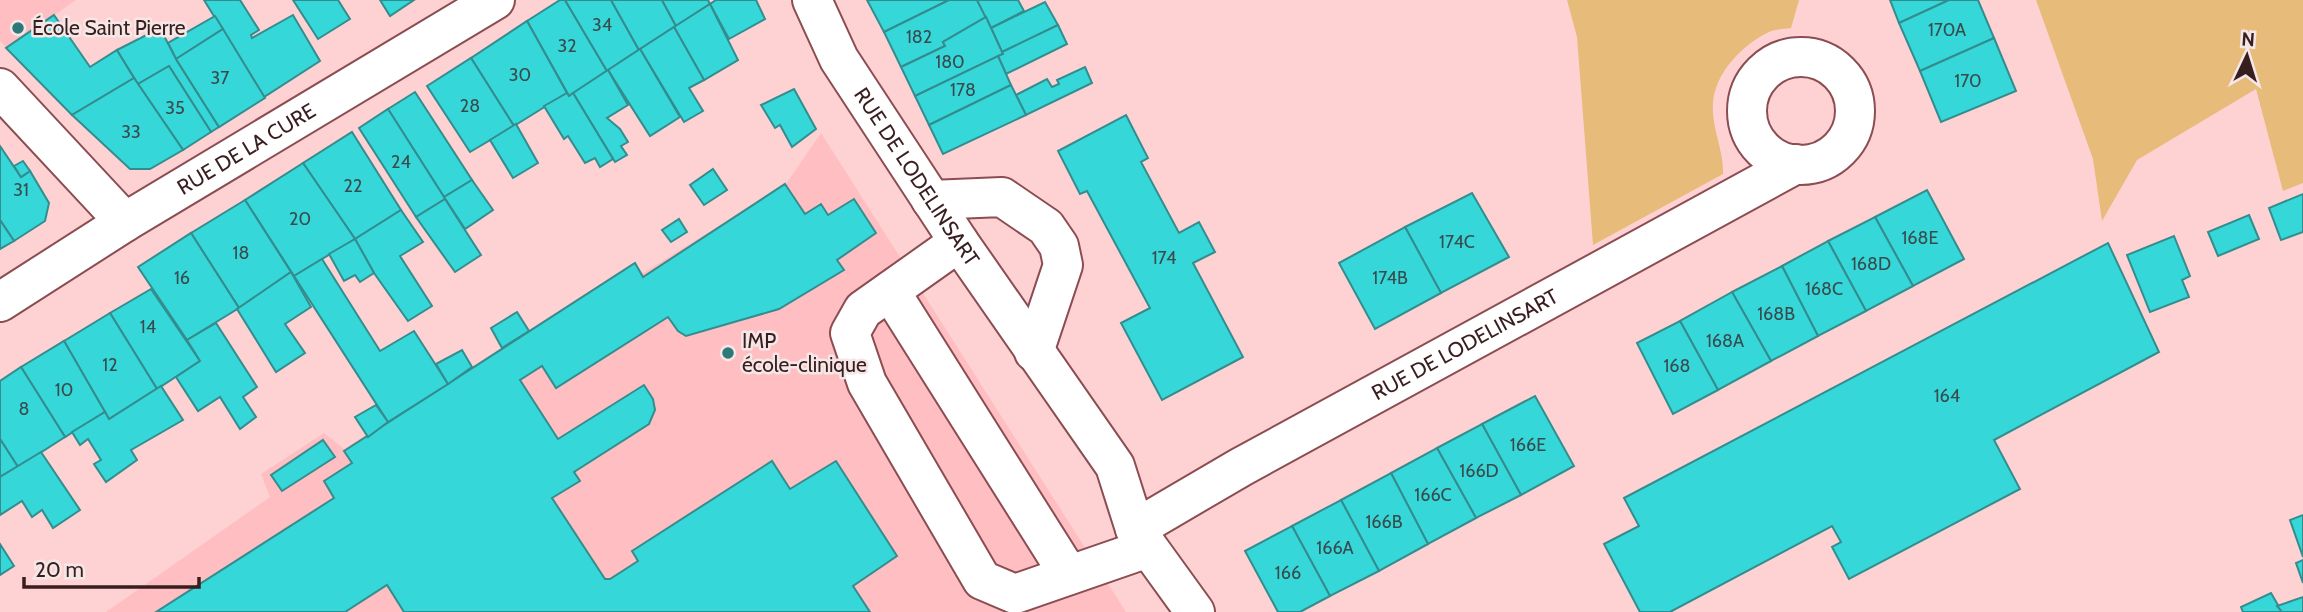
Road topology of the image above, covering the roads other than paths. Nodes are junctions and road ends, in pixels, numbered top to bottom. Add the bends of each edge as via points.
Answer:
1 (495, 0) edge
2 (812, 0) edge
3 (0, 88) edge
4 (1796, 164) dead end
5 (931, 200) junction
6 (125, 222) junction
7 (959, 242) junction
8 (890, 291) junction
9 (0, 302) edge
10 (1034, 352) junction
11 (1141, 538) junction
12 (1069, 575) junction
13 (1016, 603) edge
14 (1195, 612) edge

1 - 6 street, RUE DE LA CURE
2 - 5 street, RUE DE LODELINSART via 839,59
3 - 6 street
4 - 11 street, RUE DE LODELINSART via 1241,467
5 - 7 street, RUE DE LODELINSART
5 - 10 street via 1002,197 1046,226 1059,246 1063,265
6 - 9 street, RUE DE LA CURE
7 - 8 street
7 - 10 street, RUE DE LODELINSART
8 - 12 street
8 - 13 street via 863,310 850,333 867,383 982,580
10 - 11 street, RUE DE LODELINSART via 1115,466
11 - 12 street
11 - 14 street, RUE DE LODELINSART
12 - 13 street

